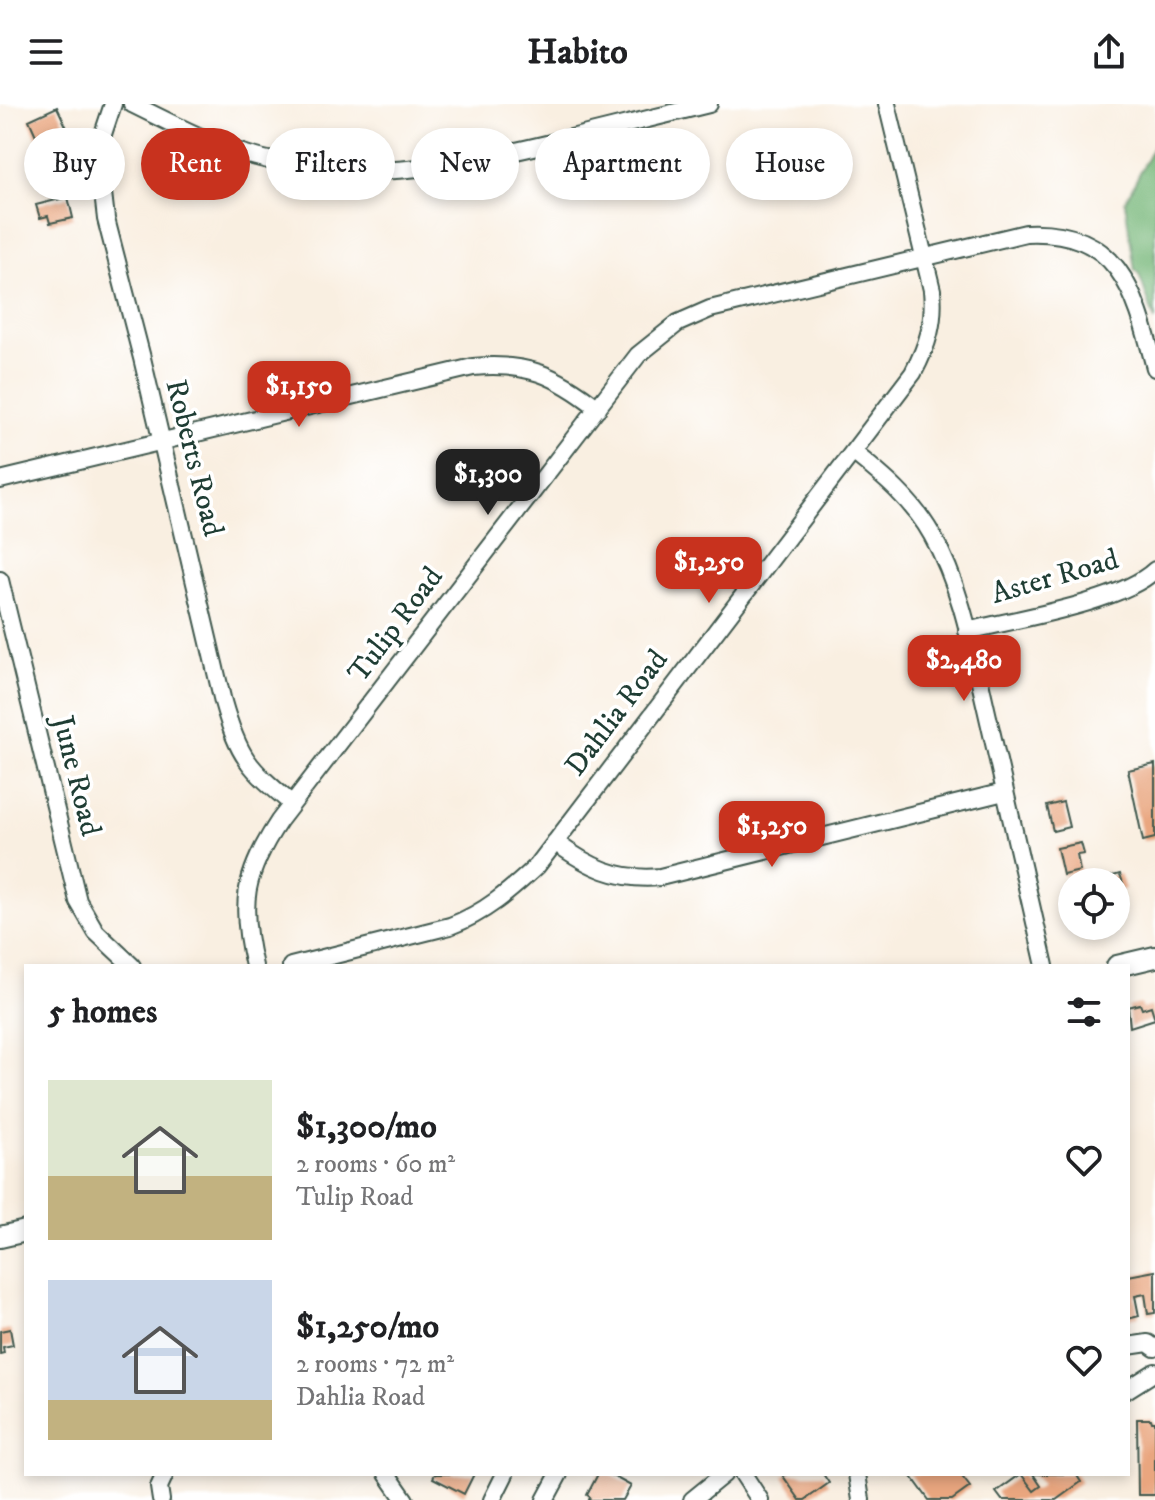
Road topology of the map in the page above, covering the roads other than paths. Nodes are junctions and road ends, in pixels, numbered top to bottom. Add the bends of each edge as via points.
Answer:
1 (113, 104) edge
2 (132, 104) edge
3 (709, 104) edge
4 (887, 104) edge
5 (924, 257) junction
6 (1155, 368) edge
7 (598, 408) junction
8 (161, 441) junction
9 (853, 452) junction
10 (0, 480) edge
11 (1155, 570) edge
12 (0, 580) edge
13 (967, 631) junction
14 (1004, 792) junction
15 (292, 804) junction
16 (555, 842) junction
17 (1155, 957) edge
18 (130, 964) edge
19 (254, 964) edge
20 (299, 964) edge
21 (1045, 964) edge
22 (1125, 964) edge
23 (24, 1231) edge
24 (0, 1237) edge
25 (1130, 1346) edge
26 (1155, 1348) edge
27 (1155, 1372) edge
28 (1130, 1388) edge
29 (164, 1476) edge
30 (388, 1476) edge
31 (504, 1476) edge
32 (558, 1476) edge
33 (722, 1476) edge
34 (744, 1476) edge
35 (857, 1476) edge
36 (161, 1500) edge
37 (405, 1500) edge
38 (492, 1500) edge
39 (545, 1500) edge
40 (692, 1500) edge
41 (760, 1500) edge
42 (861, 1500) edge

1 - 8 street, Roberts Road via 102,137 102,195
2 - 3 street via 251,155 317,169 378,173 484,159
4 - 5 street, Dahlia Road
5 - 6 street via 1026,233 1047,232 1083,242 1108,259 1128,284 1139,305
5 - 7 street, Tulip Road via 710,309 678,323 638,355
5 - 9 street, Dahlia Road via 933,304 925,351
7 - 8 street via 550,376 500,365 460,369
7 - 15 street, Tulip Road
8 - 10 street
8 - 15 street, Roberts Road via 233,737 247,763
9 - 13 street via 898,490 931,532 951,574
9 - 16 street, Dahlia Road
11 - 13 street, Aster Road via 1113,595
12 - 18 street, June Road via 78,901 96,932
13 - 14 street
14 - 16 street via 660,877 615,876
14 - 21 street
15 - 19 street, Tulip Road via 251,872 245,918
16 - 20 street, Dahlia Road via 508,893 471,918
17 - 22 main road
23 - 24 main road
25 - 26 street via 1148,1343
27 - 28 street
29 - 36 street
30 - 37 street
31 - 38 street
32 - 39 street
33 - 40 street
34 - 41 street
35 - 42 street

